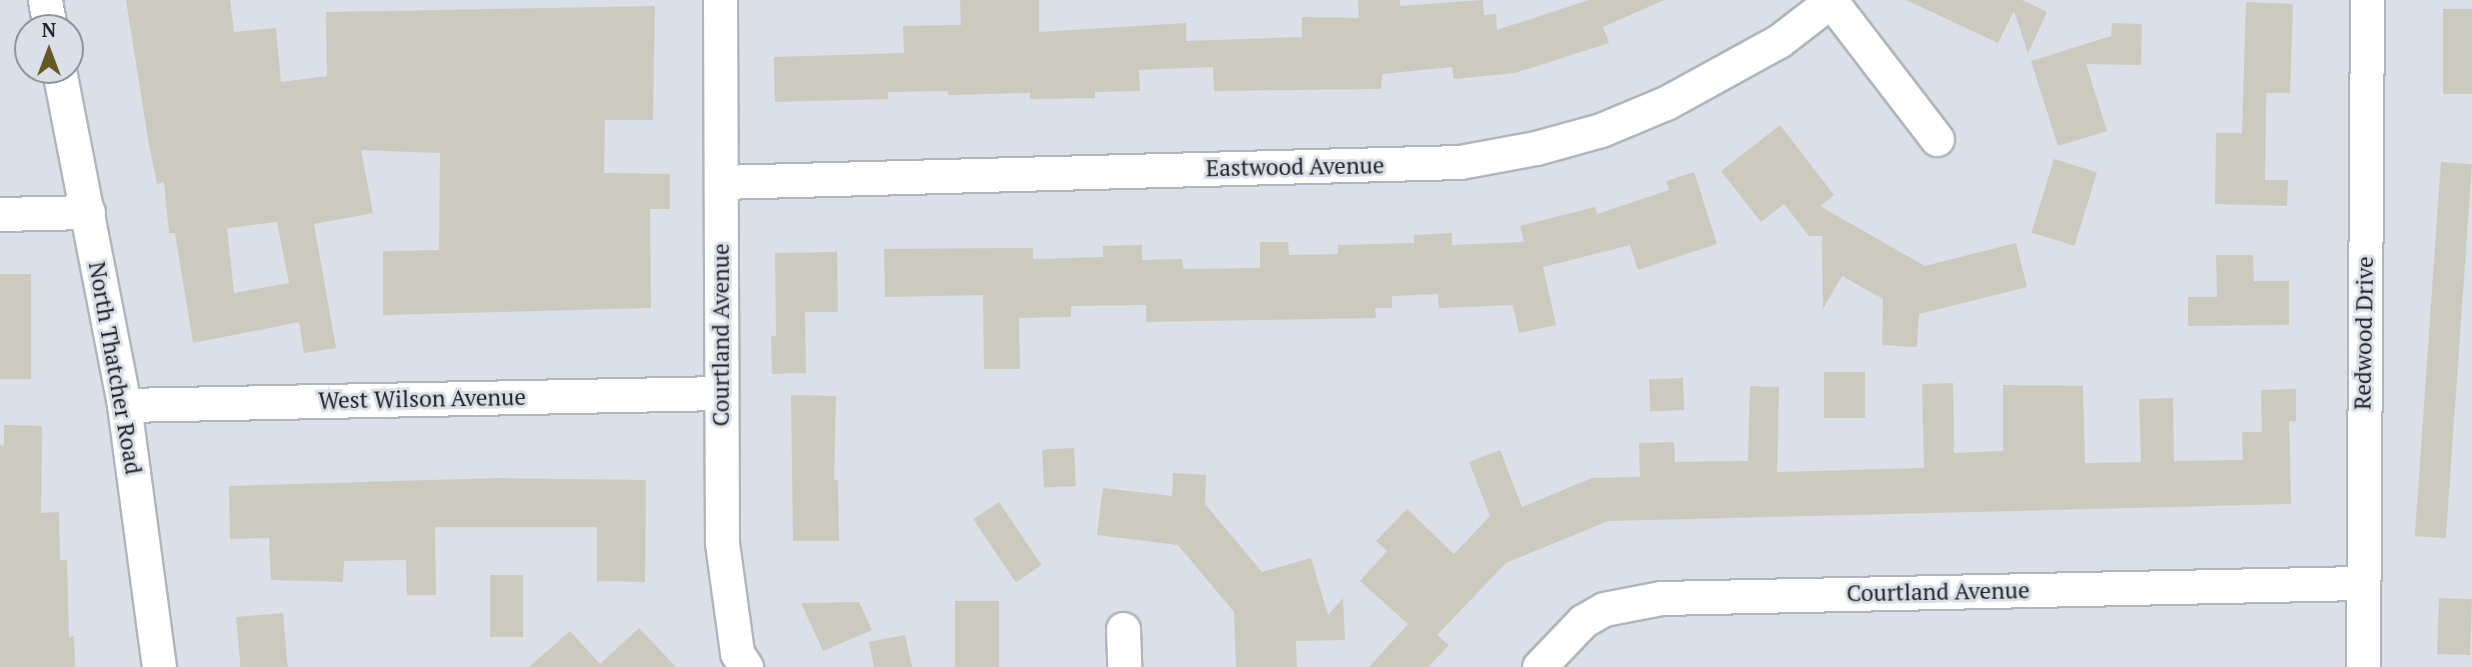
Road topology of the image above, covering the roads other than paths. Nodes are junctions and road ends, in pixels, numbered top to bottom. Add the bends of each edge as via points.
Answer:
1 (720, 0) edge
2 (1831, 0) edge
3 (2368, 0) edge
4 (62, 84) edge
5 (1937, 139) dead end
6 (720, 182) junction
7 (88, 212) junction
8 (0, 214) edge
9 (721, 393) junction
10 (124, 405) junction
11 (2362, 583) junction
12 (1123, 629) dead end
13 (159, 667) edge
14 (746, 667) edge
15 (1124, 667) edge
16 (1539, 667) edge
17 (2363, 667) edge

1 - 6 street, Courtland Avenue
2 - 5 street, Eastwood Avenue
2 - 6 street, Eastwood Avenue via 1779,41 1666,103 1536,148 1460,162
3 - 11 street, Redwood Drive
4 - 7 street, North Thatcher Road
6 - 9 street, Courtland Avenue
7 - 8 street
7 - 10 street, North Thatcher Road
9 - 10 street, West Wilson Avenue
9 - 14 street, Courtland Avenue via 722,543 737,653
10 - 13 street, North Thatcher Road
11 - 16 street, Courtland Avenue via 1661,598 1604,609 1583,621
11 - 17 street, Redwood Drive
12 - 15 street

